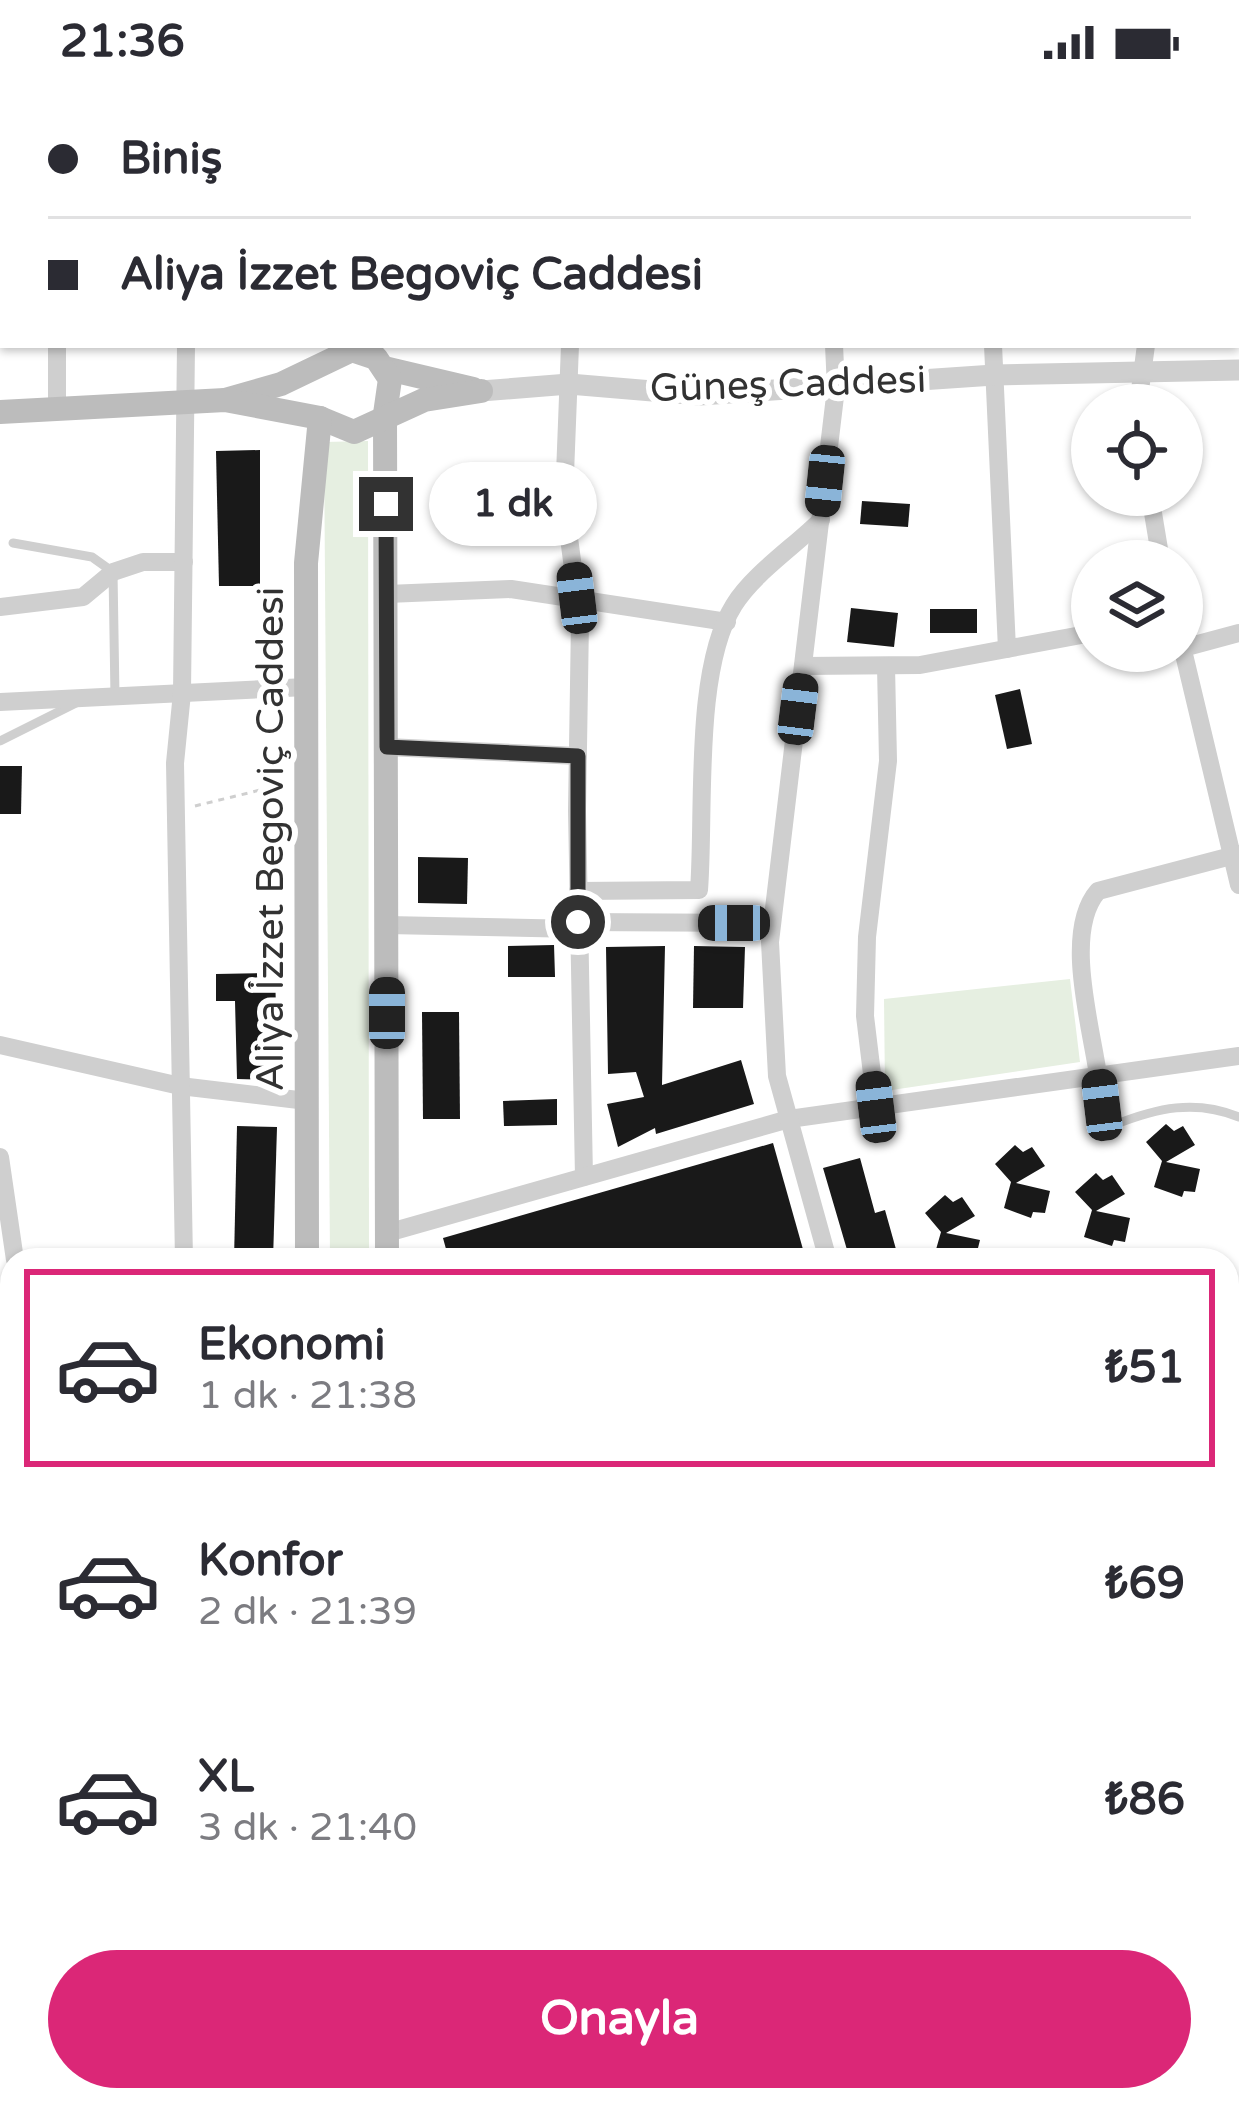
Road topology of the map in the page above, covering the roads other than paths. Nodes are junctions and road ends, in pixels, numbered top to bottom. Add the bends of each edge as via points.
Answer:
1 (57, 348) edge
2 (186, 348) edge
3 (570, 348) edge
4 (833, 348) edge
5 (993, 348) edge
6 (1146, 348) edge
7 (318, 356) edge
8 (385, 357) edge
9 (1239, 370) edge
10 (1141, 371) junction
11 (994, 375) junction
12 (569, 384) junction
13 (1140, 384) edge
14 (836, 388) junction
15 (481, 392) junction
16 (225, 400) junction
17 (187, 401) junction
18 (56, 409) junction
19 (0, 412) edge
20 (385, 413) junction
21 (320, 418) junction
22 (821, 520) junction
23 (13, 543) dead end
24 (184, 562) junction
25 (113, 572) junction
26 (387, 594) junction
27 (577, 598) junction
28 (0, 607) edge
29 (728, 622) junction
30 (1239, 633) edge
31 (1071, 638) edge
32 (1203, 642) edge
33 (1007, 650) junction
34 (803, 666) junction
35 (886, 666) junction
36 (1188, 672) edge
37 (306, 686) junction
38 (182, 693) junction
39 (115, 697) junction
40 (85, 699) junction
41 (0, 702) edge
42 (0, 741) edge
43 (387, 747) junction
44 (578, 756) junction
45 (1236, 855) edge
46 (1239, 885) edge
47 (578, 891) junction
48 (772, 923) junction
49 (387, 925) junction
50 (578, 926) junction
51 (0, 1045) edge
52 (1239, 1055) edge
53 (1098, 1075) junction
54 (180, 1087) junction
55 (307, 1101) junction
56 (876, 1107) junction
57 (1239, 1117) edge
58 (789, 1119) junction
59 (0, 1157) edge
60 (584, 1177) junction
61 (386, 1233) junction
62 (13, 1248) edge
63 (184, 1248) edge
64 (307, 1248) edge
65 (391, 1248) edge
66 (825, 1248) edge

1 - 18 street
2 - 17 street
3 - 12 street
4 - 14 street
5 - 11 street
6 - 10 street
7 - 8 main road via 352,350
7 - 16 main road
7 - 21 main road via 310,393
8 - 15 main road
8 - 20 main road via 392,391
9 - 10 street, Güneş Caddesi
10 - 11 street, Güneş Caddesi
10 - 13 street
11 - 14 street, Güneş Caddesi
11 - 33 street
12 - 14 street, Güneş Caddesi via 700,395
12 - 15 street, Güneş Caddesi
12 - 27 street via 564,500
14 - 22 street
15 - 20 main road
16 - 17 main road
16 - 21 main road
17 - 18 main road
17 - 24 street
18 - 19 main road
20 - 21 main road via 354,432
20 - 26 main road
21 - 37 main road, Aliya İzzet Begoviç Caddesi via 306,563
22 - 29 street via 734,604
22 - 34 street
23 - 25 lane via 92,557
24 - 25 street
24 - 38 street
25 - 28 street via 83,597
25 - 39 lane
26 - 27 street via 511,589
26 - 43 main road
27 - 29 street
27 - 44 street
29 - 47 street via 701,761 699,890
30 - 32 street
31 - 33 street
33 - 35 street
34 - 35 street
34 - 48 street
35 - 56 street via 888,761 865,1016
36 - 45 street
37 - 38 street
37 - 55 main road, Aliya İzzet Begoviç Caddesi
38 - 39 street
38 - 54 street
39 - 40 street
40 - 41 street
40 - 42 lane
43 - 44 street
43 - 49 main road
44 - 47 street
45 - 46 street
45 - 53 street via 1091,899 1080,941
47 - 50 street
48 - 50 street
48 - 58 street via 777,1076
49 - 50 street
49 - 61 main road
50 - 60 street
51 - 54 street
52 - 53 street
53 - 56 street
53 - 57 lane via 1114,1125 1152,1108 1207,1106
54 - 55 street
54 - 63 street
55 - 64 main road, Aliya İzzet Begoviç Caddesi
56 - 58 street
58 - 60 street
58 - 66 street
59 - 62 street
60 - 61 street
61 - 65 main road

